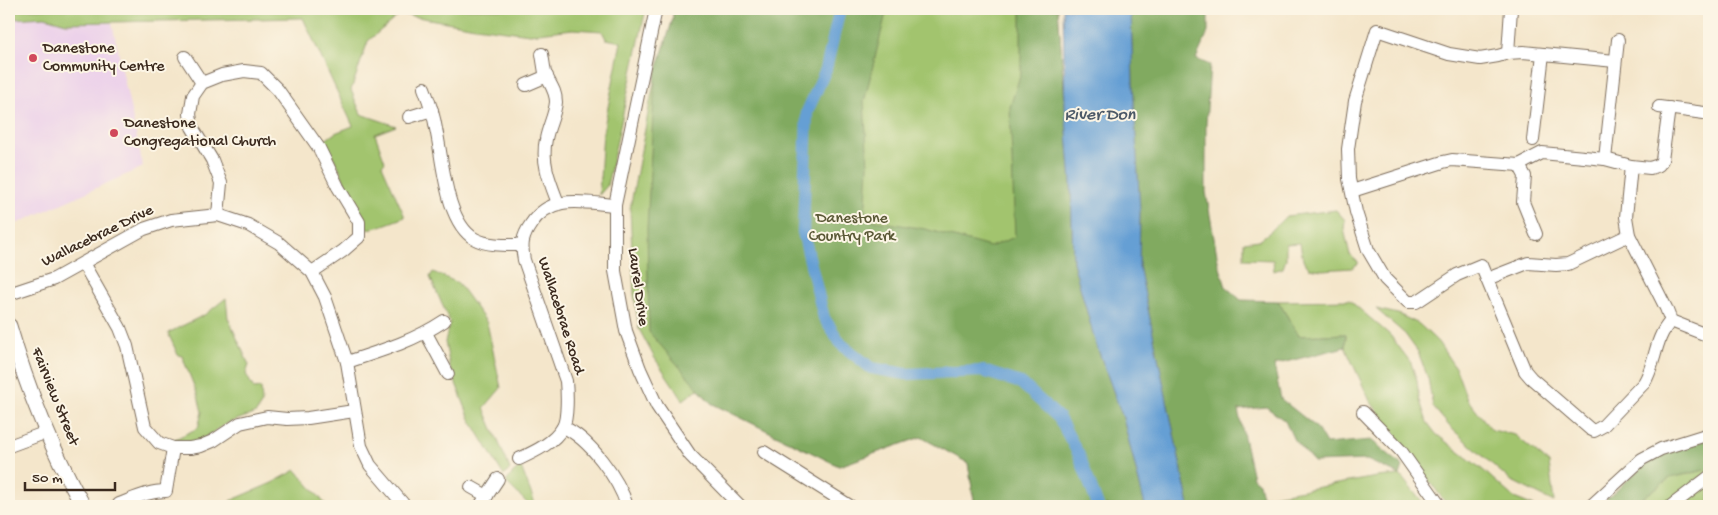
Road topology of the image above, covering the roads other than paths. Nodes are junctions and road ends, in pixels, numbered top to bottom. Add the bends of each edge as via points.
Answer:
1 (656, 9) edge
2 (1511, 9) edge
3 (1618, 40) dead end
4 (1508, 53) junction
5 (542, 54) dead end
6 (1543, 54) junction
7 (185, 57) dead end
8 (1615, 61) junction
9 (547, 76) junction
10 (202, 83) junction
11 (526, 85) dead end
12 (424, 88) dead end
13 (432, 110) junction
14 (1704, 113) dead end
15 (409, 118) dead end
16 (1533, 140) dead end
17 (1605, 160) junction
18 (1519, 165) junction
19 (1631, 166) junction
20 (1352, 191) junction
21 (558, 203) junction
22 (615, 205) junction
23 (218, 215) junction
24 (1536, 234) dead end
25 (1629, 235) junction
26 (521, 245) junction
27 (84, 263) junction
28 (312, 272) junction
29 (1487, 279) junction
30 (9, 294) edge
31 (444, 321) dead end
32 (1671, 321) junction
33 (9, 326) edge
34 (426, 333) junction
35 (1709, 336) edge
36 (347, 362) junction
37 (448, 374) dead end
38 (354, 412) junction
39 (1363, 412) dead end
40 (563, 427) junction
41 (47, 432) junction
42 (1709, 434) edge
43 (9, 446) edge
44 (173, 448) junction
45 (764, 452) dead end
46 (519, 459) dead end
47 (1709, 477) edge
48 (498, 479) dead end
49 (471, 487) dead end
50 (483, 501) edge
51 (119, 504) dead end
52 (83, 506) edge
53 (405, 506) edge
54 (627, 506) edge
55 (740, 506) edge
56 (850, 506) edge
57 (1440, 506) edge
58 (1591, 506) edge
59 (1670, 506) edge

1 - 22 street, Laurel Drive
2 - 4 street
3 - 8 street
4 - 6 street
4 - 20 street via 1480,59 1449,54 1377,30 1355,101 1348,149
5 - 9 street
6 - 8 street
6 - 16 street
7 - 10 street
8 - 17 street
9 - 11 street
9 - 21 street via 556,100 544,154 546,171
10 - 23 street via 193,96 190,114 192,127 212,160 221,183
10 - 28 street via 244,70 261,73 278,90 319,148 359,222 359,237
12 - 13 street, Wallacebrae Road
13 - 15 street
13 - 26 street, Wallacebrae Road via 446,186 460,224 475,239 491,244
14 - 19 street via 1664,107 1662,160 1650,168
17 - 18 street via 1542,154
17 - 19 street
18 - 20 street via 1443,162
18 - 24 street via 1524,176 1523,202
19 - 25 street via 1626,217
20 - 29 street via 1368,250 1385,279 1408,302 1416,302 1457,275 1481,266
21 - 22 street, Wallacebrae Road
21 - 26 street, Wallacebrae Road via 536,216
22 - 55 street, Laurel Drive via 615,271 626,331 640,369 657,406 690,456
23 - 27 street, Wallacebrae Drive via 170,220 144,229
23 - 28 street, Wallacebrae Drive via 248,225 279,243
25 - 29 street via 1568,264 1528,263
25 - 32 street
26 - 40 street, Wallacebrae Road via 566,381
27 - 30 street, Wallacebrae Drive via 54,279
27 - 44 street via 127,346 145,427 160,443
28 - 36 street, Wallacebrae Drive via 325,297
29 - 32 street via 1525,371 1594,431 1603,426 1644,383 1659,337
31 - 34 street
32 - 35 street
33 - 41 street, Fairview Street
34 - 36 street
34 - 37 street
36 - 38 street, Wallacebrae Drive
38 - 44 street via 294,419 267,417 240,423 201,446
38 - 53 street, Wallacebrae Drive via 361,446 370,465
39 - 57 street via 1401,452
40 - 46 street via 540,449
40 - 54 street via 594,450
41 - 43 street
41 - 52 street, Fairview Street
42 - 58 street via 1660,449 1642,460
44 - 51 street via 166,491 144,494
45 - 56 street
47 - 59 street
48 - 50 street
49 - 50 street

